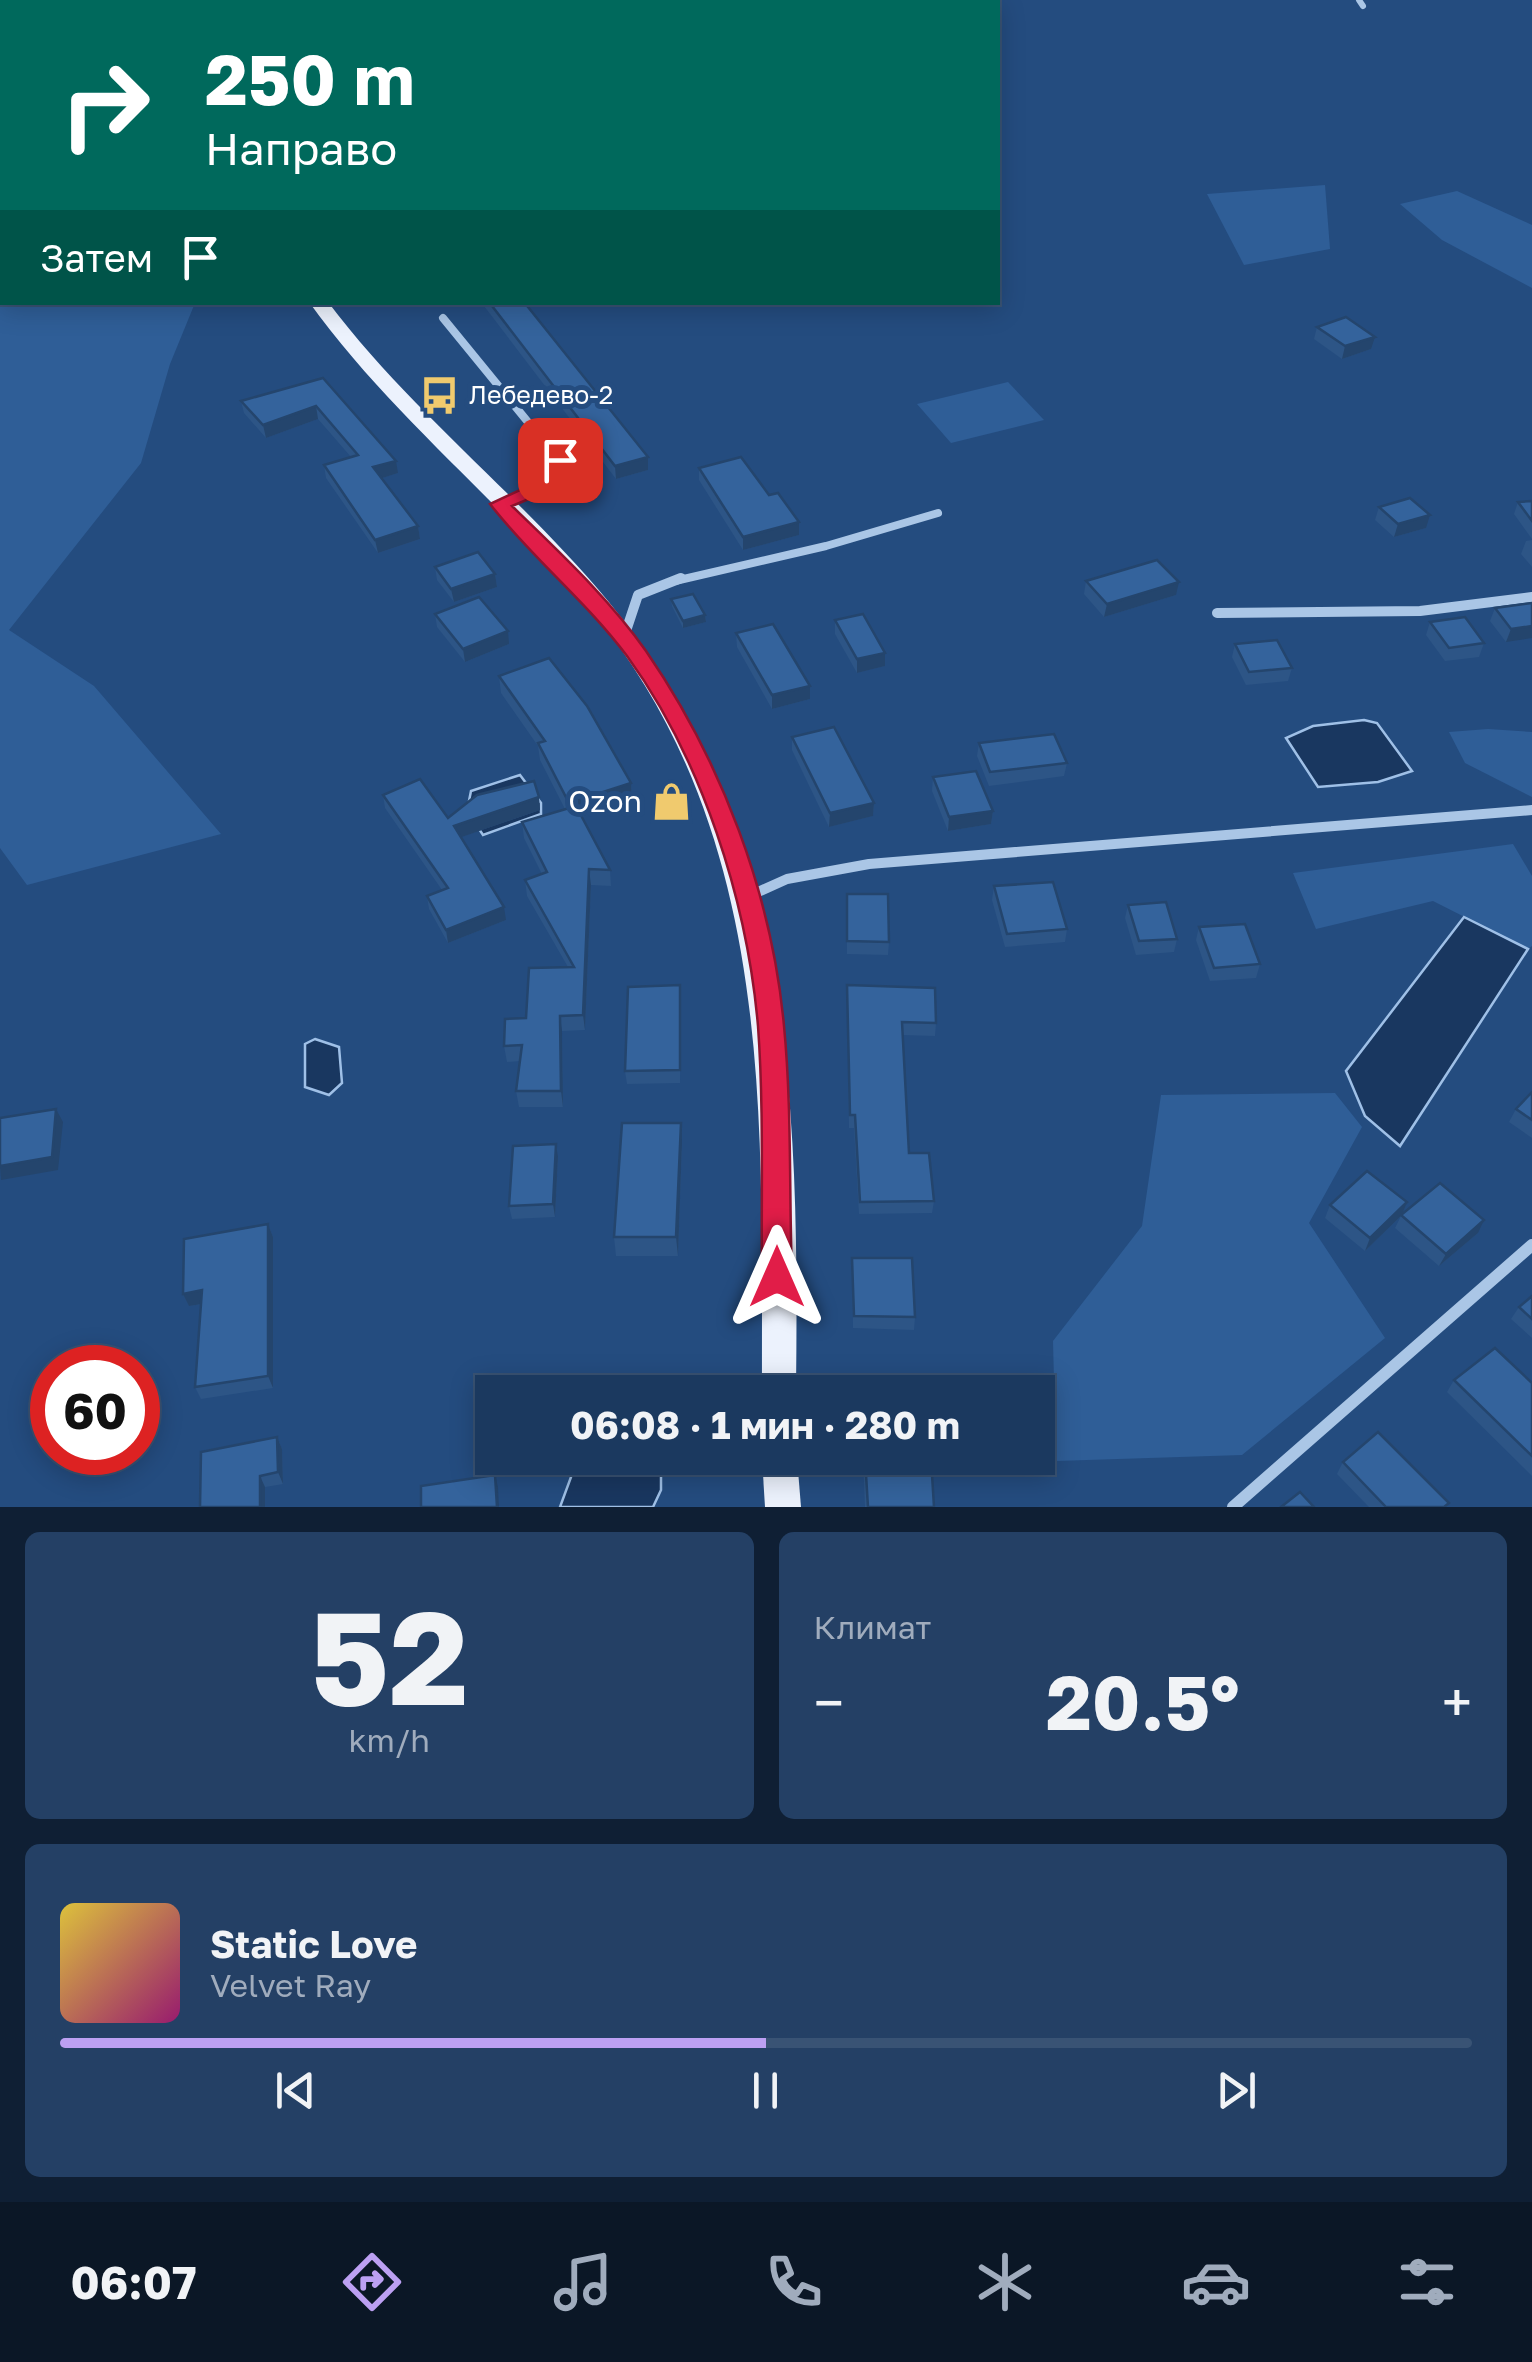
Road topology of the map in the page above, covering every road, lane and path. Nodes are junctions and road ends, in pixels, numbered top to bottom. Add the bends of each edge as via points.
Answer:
1 (320, 305) edge
2 (443, 318) dead end
3 (500, 504) junction
4 (938, 513) dead end
5 (1532, 597) edge
6 (1218, 614) dead end
7 (624, 637) junction
8 (1532, 810) edge
9 (747, 897) junction
10 (1532, 1246) edge
11 (779, 1375) edge
12 (781, 1475) edge
13 (782, 1507) edge
14 (1232, 1507) edge

1 - 3 main road via 362,360
2 - 3 street via 560,460 553,482
3 - 7 main road
4 - 7 street via 638,595
5 - 6 street via 1420,611
7 - 9 main road via 700,764
8 - 9 street via 869,864 787,880
9 - 11 main road via 775,1073
10 - 14 street
12 - 13 main road

